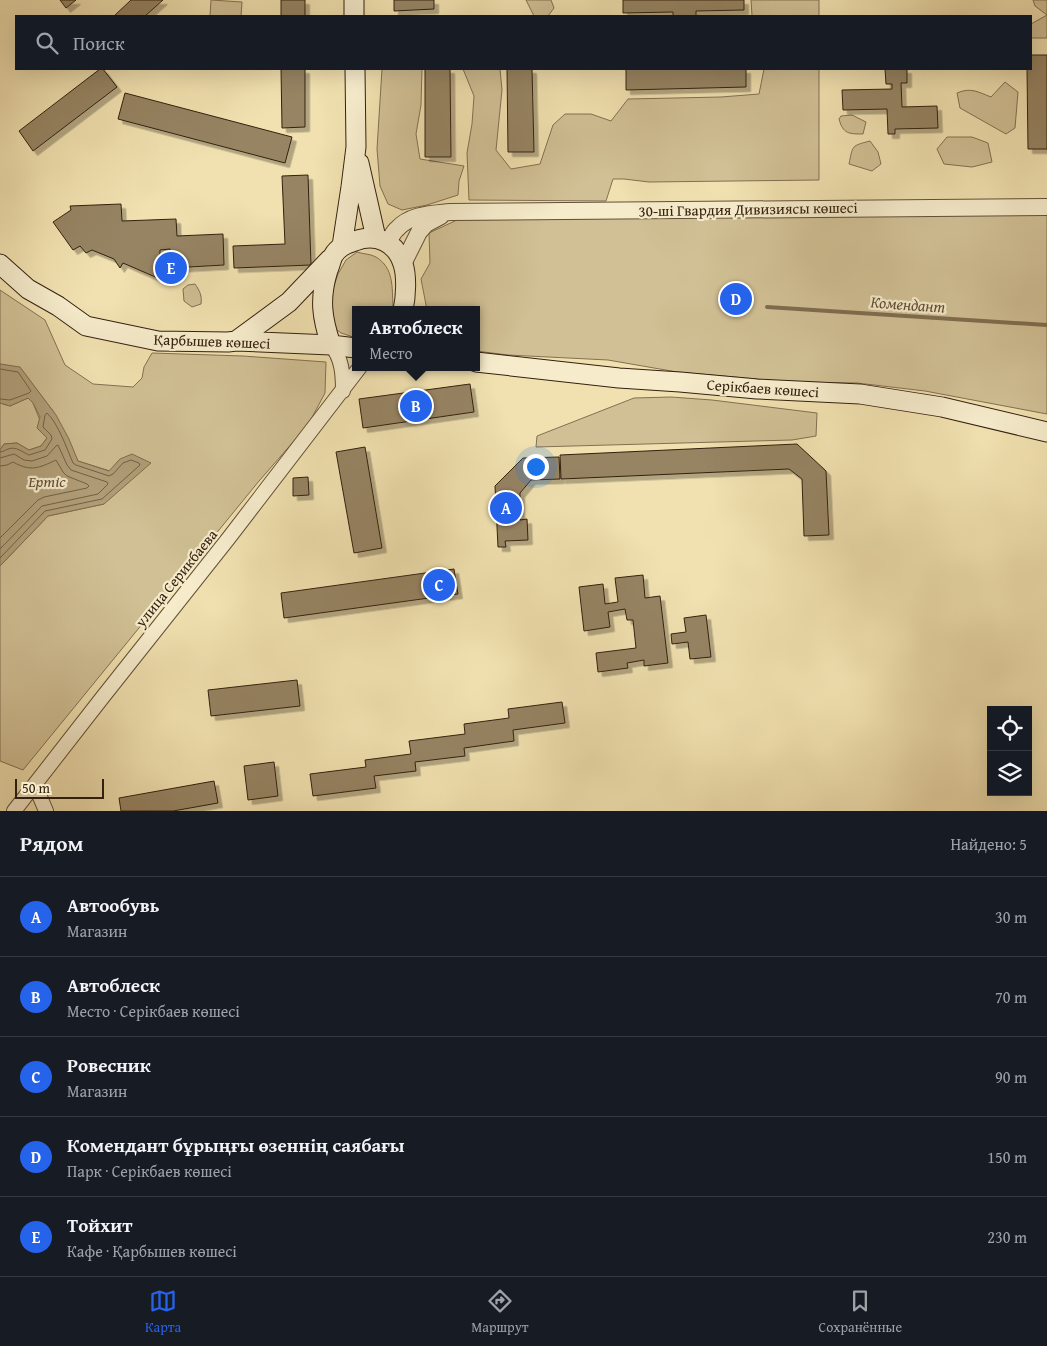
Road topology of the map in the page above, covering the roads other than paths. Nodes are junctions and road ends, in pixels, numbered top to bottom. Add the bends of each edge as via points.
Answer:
1 (354, 0) edge
2 (354, 15) edge
3 (355, 70) edge
4 (356, 147) junction
5 (1047, 207) edge
6 (450, 212) junction
7 (382, 240) junction
8 (337, 251) junction
9 (0, 264) edge
10 (403, 264) junction
11 (404, 306) edge
12 (236, 341) junction
13 (331, 346) junction
14 (352, 348) edge
15 (480, 362) edge
16 (357, 371) edge
17 (343, 391) junction
18 (1047, 432) edge
19 (35, 785) junction
20 (14, 811) edge
21 (46, 811) edge

1 - 2 main road
3 - 4 main road
4 - 7 main road
4 - 8 main road
5 - 6 street, 30-ші Гвардия Дивизиясы көшесі
6 - 7 street, 30-ші Гвардия Дивизиясы көшесі via 409,220
6 - 10 street via 426,224
7 - 8 main road via 359,239
7 - 10 main road via 395,250
8 - 12 main road via 289,302
8 - 13 main road via 325,281 322,301
9 - 12 main road, Қарбышев көшесі via 28,289 86,326 158,340
10 - 11 main road
12 - 13 main road, Қарбышев көшесі
13 - 14 main road, Қарбышев көшесі
13 - 17 street via 342,370
15 - 18 main road, Серікбаев көшесі via 619,378 860,394 942,407
16 - 17 street, улица Серикбаева
17 - 19 street, улица Серикбаева
19 - 20 street, улица Серикбаева
19 - 21 street

